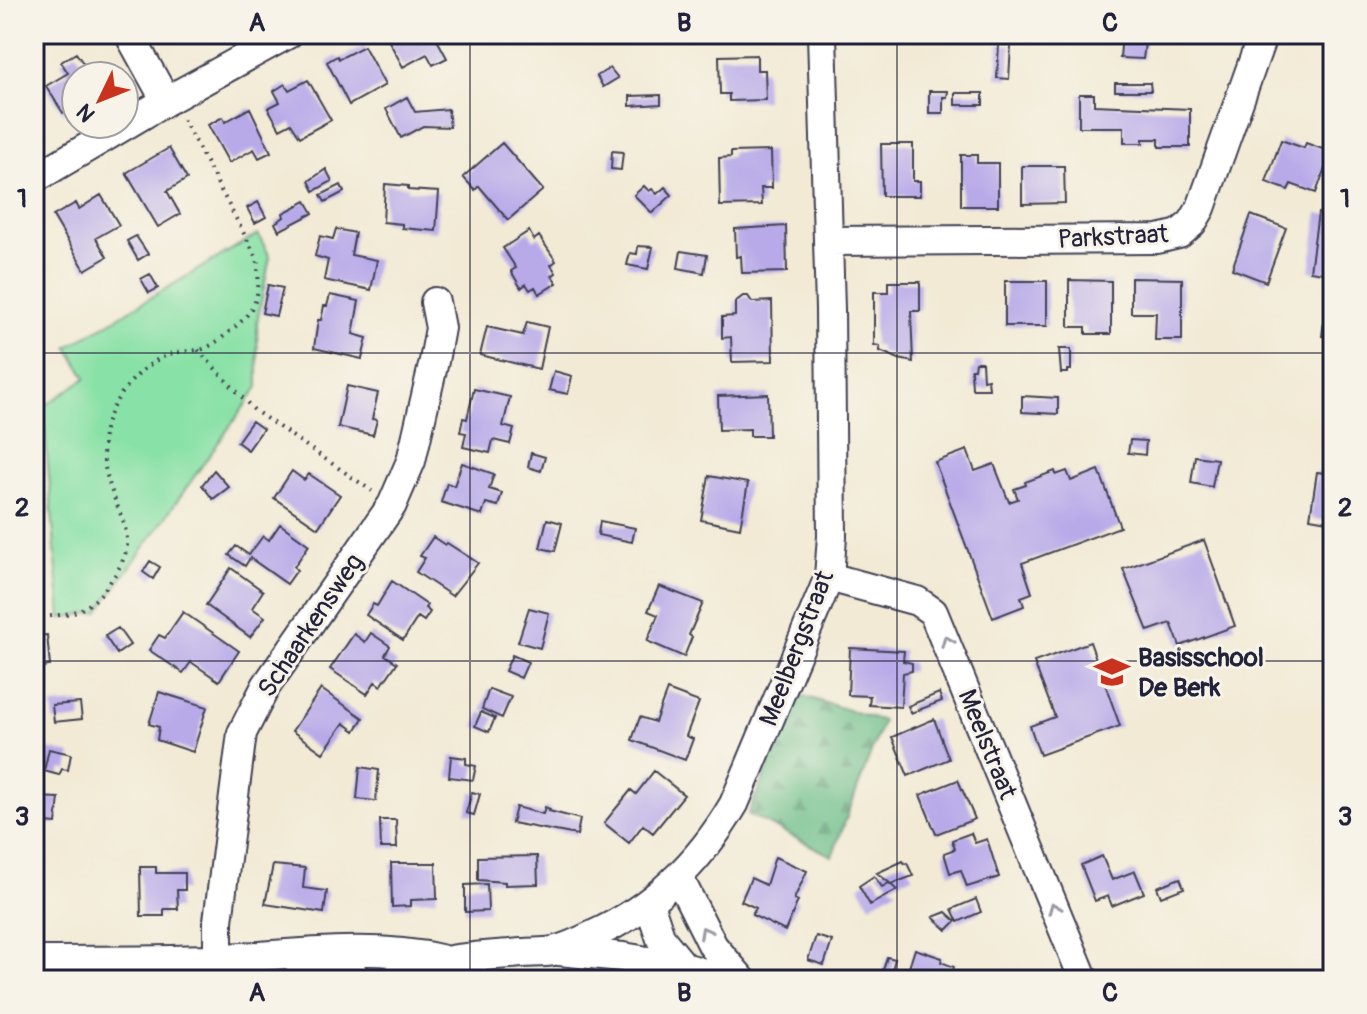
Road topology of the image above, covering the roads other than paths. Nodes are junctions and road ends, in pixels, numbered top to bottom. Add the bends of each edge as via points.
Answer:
1 (129, 34) edge
2 (288, 34) edge
3 (822, 34) edge
4 (1263, 34) edge
5 (166, 101) junction
6 (34, 179) edge
7 (828, 241) junction
8 (435, 302) dead end
9 (829, 577) junction
10 (679, 878) junction
11 (649, 903) junction
12 (554, 951) junction
13 (331, 952) junction
14 (292, 955) junction
15 (218, 959) junction
16 (443, 959) junction
17 (34, 961) edge
18 (684, 967) junction
19 (321, 980) edge
20 (356, 980) edge
21 (392, 980) edge
22 (727, 980) edge
23 (742, 980) edge
24 (1084, 980) edge

1 - 5 street
2 - 5 street
3 - 7 street, Meelbergstraat
4 - 7 street, Parkstraat via 1209,190 1192,223 1179,234 1158,239
5 - 6 street
7 - 9 street, Meelbergstraat
8 - 15 street, Schaarkensweg via 440,328 434,361 411,461 392,505 266,686 242,733 218,921
9 - 10 street, Meelbergstraat via 734,804
24 -> 9 street, Meelstraat via 933,612 917,601
10 - 11 street, Meelbergstraat
23 -> 10 street via 713,946
11 - 12 street, Meelbergstraat via 609,928
11 - 18 street via 661,939
12 - 16 street, Meelbergstraat
12 - 18 street
13 - 14 street
13 - 16 street via 407,951
13 - 20 street
14 - 15 street
14 - 19 street
15 - 17 street
16 - 21 street, Meelbergstraat
18 - 22 street

